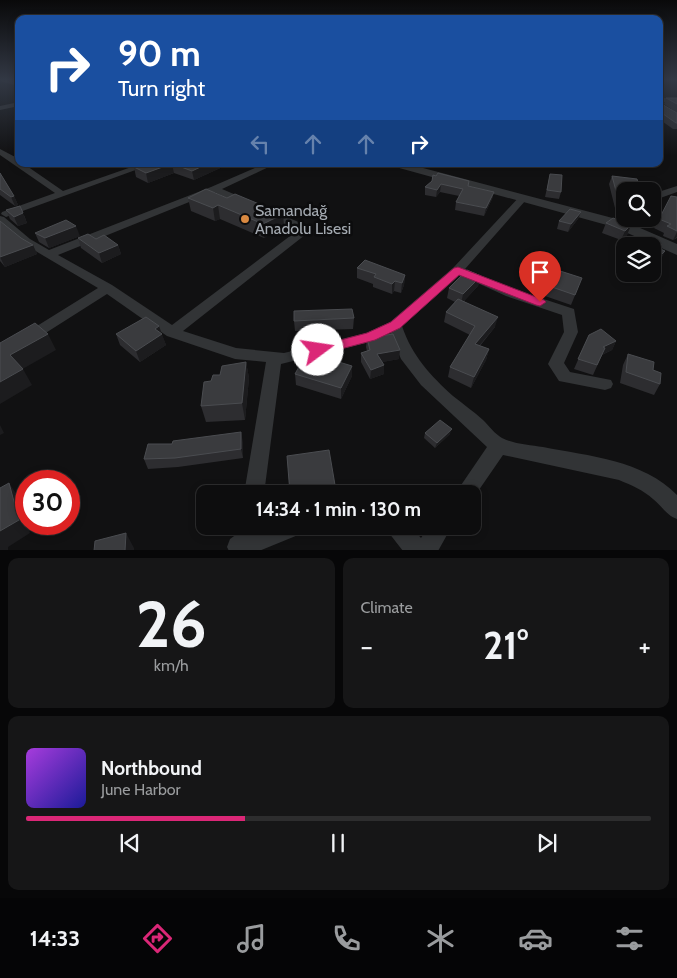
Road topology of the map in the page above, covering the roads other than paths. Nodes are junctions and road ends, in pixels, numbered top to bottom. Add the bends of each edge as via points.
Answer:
1 (15, 105) edge
2 (0, 108) edge
3 (1, 153) edge
4 (15, 162) edge
5 (23, 167) edge
6 (139, 167) edge
7 (264, 167) edge
8 (407, 167) edge
9 (214, 189) junction
10 (677, 189) edge
11 (62, 194) junction
12 (661, 195) edge
13 (523, 198) junction
14 (0, 218) edge
15 (616, 221) edge
16 (632, 227) edge
17 (677, 250) edge
18 (49, 254) junction
19 (458, 270) junction
20 (107, 288) junction
21 (395, 325) junction
22 (172, 332) junction
23 (0, 356) edge
24 (274, 359) junction
25 (605, 384) dead end
26 (499, 445) junction
27 (255, 485) edge
28 (471, 485) edge
29 (677, 509) edge
30 (248, 535) edge
31 (271, 535) edge
32 (404, 535) edge
33 (436, 535) edge
34 (235, 550) edge
35 (241, 550) edge
36 (418, 550) edge
37 (425, 550) edge

1 - 2 street
3 - 4 street
5 - 11 street
6 - 11 street
7 - 9 street
8 - 13 street
9 - 18 street
9 - 22 street via 306,229
10 - 12 street
11 - 14 street
13 - 15 street
13 - 19 street
14 - 18 street via 26,241
16 - 17 street
18 - 20 street
19 - 21 street
19 - 25 street via 511,293 569,312 571,332 556,364 565,377
20 - 22 street
20 - 23 street
21 - 24 street via 370,337
21 - 26 street via 399,340 425,380
22 - 24 street via 235,353
24 - 27 street
26 - 28 street
26 - 29 street via 625,472 651,486 672,501
30 - 34 street via 247,540
31 - 35 street
32 - 36 street
33 - 37 street

